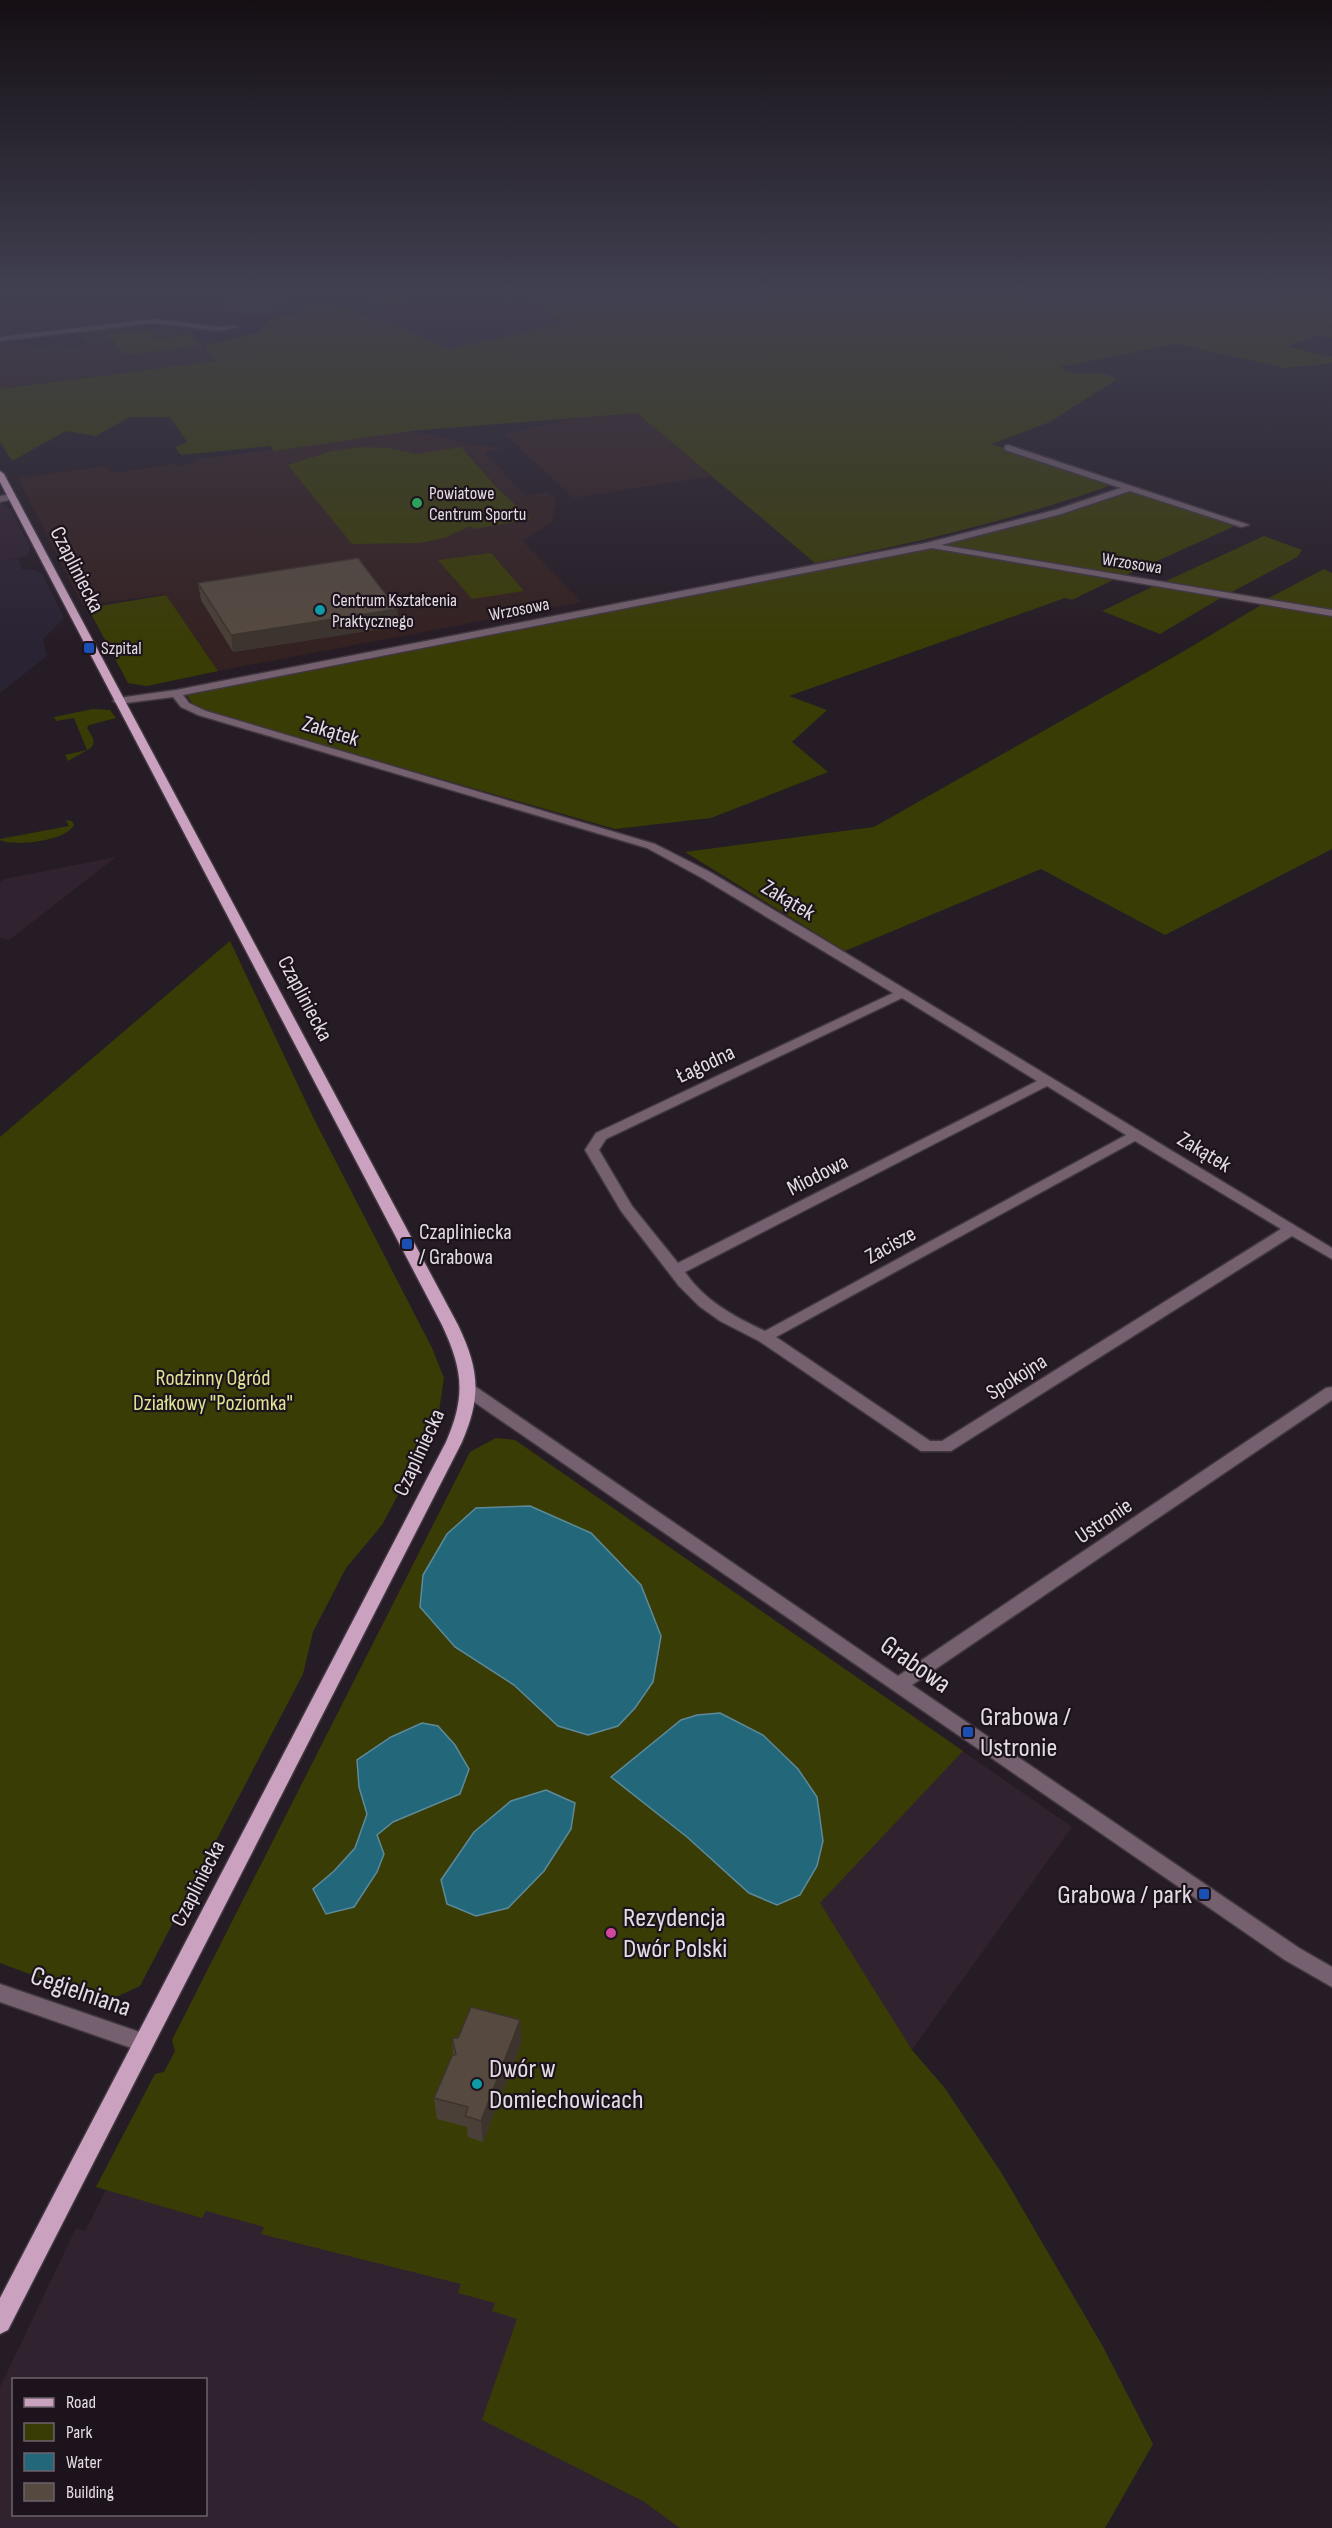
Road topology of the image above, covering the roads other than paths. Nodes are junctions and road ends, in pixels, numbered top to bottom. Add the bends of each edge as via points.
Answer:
1 (1008, 448) dead end
2 (0, 474) edge
3 (1129, 488) junction
4 (11, 497) junction
5 (0, 499) edge
6 (1244, 525) dead end
7 (927, 546) junction
8 (1332, 613) edge
9 (176, 693) junction
10 (118, 701) junction
11 (903, 993) junction
12 (1047, 1081) junction
13 (1137, 1134) junction
14 (1292, 1229) junction
15 (1332, 1254) edge
16 (676, 1270) junction
17 (765, 1337) junction
18 (470, 1391) junction
19 (1332, 1392) edge
20 (899, 1685) junction
21 (1332, 1978) edge
22 (0, 1993) edge
23 (143, 2043) junction
24 (0, 2322) edge

1 - 3 street
2 - 4 main road, Czapliniecka
3 - 6 street
3 - 7 street, Wrzosowa via 1058,512
4 - 5 street
4 - 10 main road, Czapliniecka
7 - 8 street, Wrzosowa
7 - 9 street, Wrzosowa
9 - 10 street, Wrzosowa
9 - 11 street, Zakątek via 185,705 202,713 651,846 730,888
10 - 18 main road, Czapliniecka via 450,1325 464,1353
11 - 12 street, Zakątek
11 - 16 street, Łagodna via 601,1136 592,1150 626,1208
12 - 13 street, Zakątek
12 - 16 street, Miodowa
13 - 14 street, Zakątek
13 - 17 street, Zacisze
14 - 15 street, Zakątek
14 - 17 street, Spokojna via 945,1447 927,1447
16 - 17 street via 704,1304
18 - 20 street, Grabowa
18 - 23 main road, Czapliniecka via 454,1442
19 - 20 street, Ustronie
20 - 21 street, Grabowa
22 - 23 street, Cegielniana
23 - 24 main road, Czapliniecka

